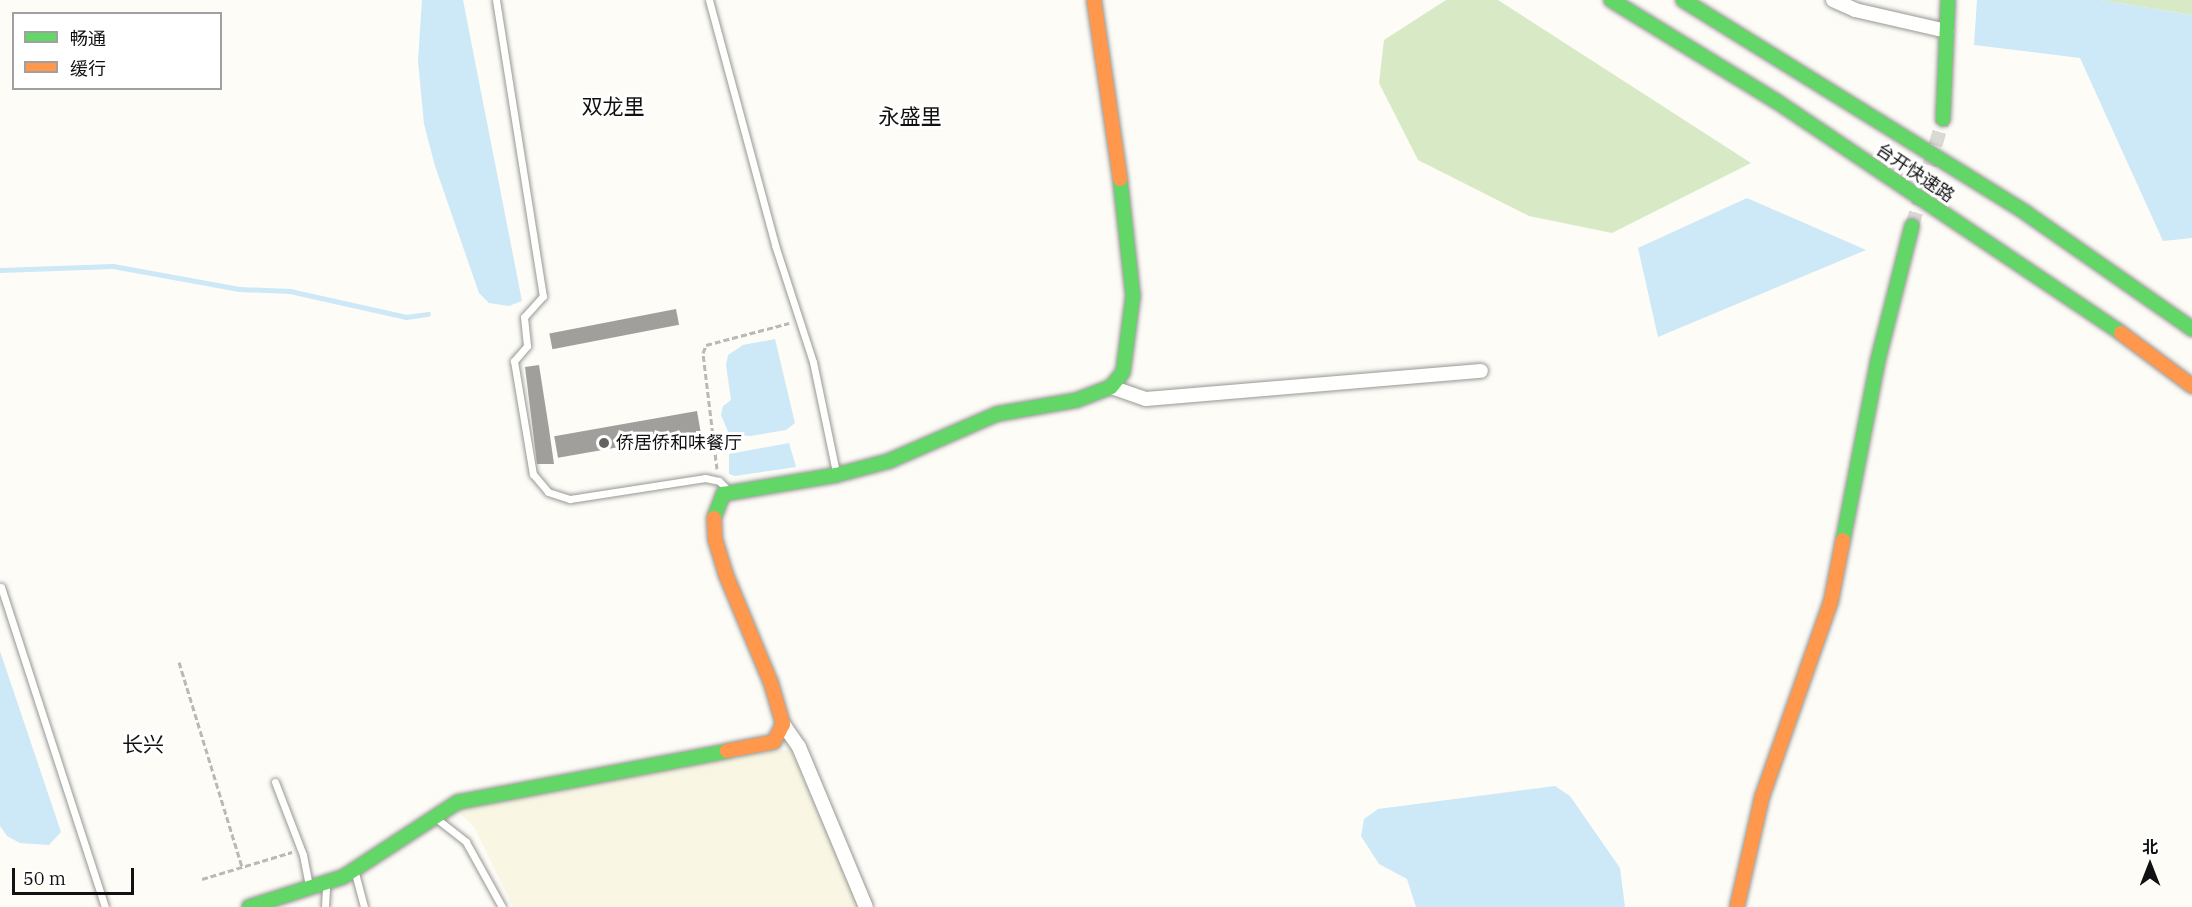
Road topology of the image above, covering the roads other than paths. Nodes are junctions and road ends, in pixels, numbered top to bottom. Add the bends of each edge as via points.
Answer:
1 (496, 0) edge
2 (709, 0) edge
3 (1094, 0) edge
4 (1611, 0) edge
5 (1683, 0) edge
6 (1833, 0) edge
7 (1948, 0) edge
8 (1947, 31) junction
9 (1943, 119) tunnel mouth
10 (1912, 226) tunnel mouth
11 (2192, 329) edge
12 (1480, 371) dead end
13 (2192, 386) edge
14 (1110, 387) junction
15 (836, 475) junction
16 (729, 491) junction
17 (1, 587) edge
18 (783, 724) junction
19 (275, 782) dead end
20 (432, 816) junction
21 (355, 871) junction
22 (326, 883) junction
23 (309, 887) junction
24 (105, 907) edge
25 (249, 907) edge
26 (325, 907) edge
27 (364, 907) edge
28 (502, 907) edge
29 (866, 907) edge
30 (1737, 907) edge

1 - 16 lane via 543,296 524,318 527,346 514,361 532,474 548,492 570,499 705,478
2 - 15 lane via 813,362
3 - 14 main road via 1129,237 1133,296 1123,372
4 - 13 main road, 台开快速路 via 1776,101 2166,363
5 - 11 main road, 台开快速路 via 2026,213
6 - 8 street via 1855,10
7 - 8 main road
8 - 9 main road
10 - 30 main road via 1878,360 1831,601 1762,797
12 - 14 street via 1146,399
14 - 15 main road via 1077,400 997,414 889,461
15 - 16 main road
16 - 18 main road via 716,505 715,539
17 - 24 lane
18 - 20 main road via 774,742 761,747 540,784 458,802
18 - 29 street via 799,747
19 - 23 lane via 300,849
20 - 21 main road
20 - 28 lane via 466,842
21 - 22 main road
21 - 27 lane
22 - 23 main road
22 - 26 lane
23 - 25 main road

